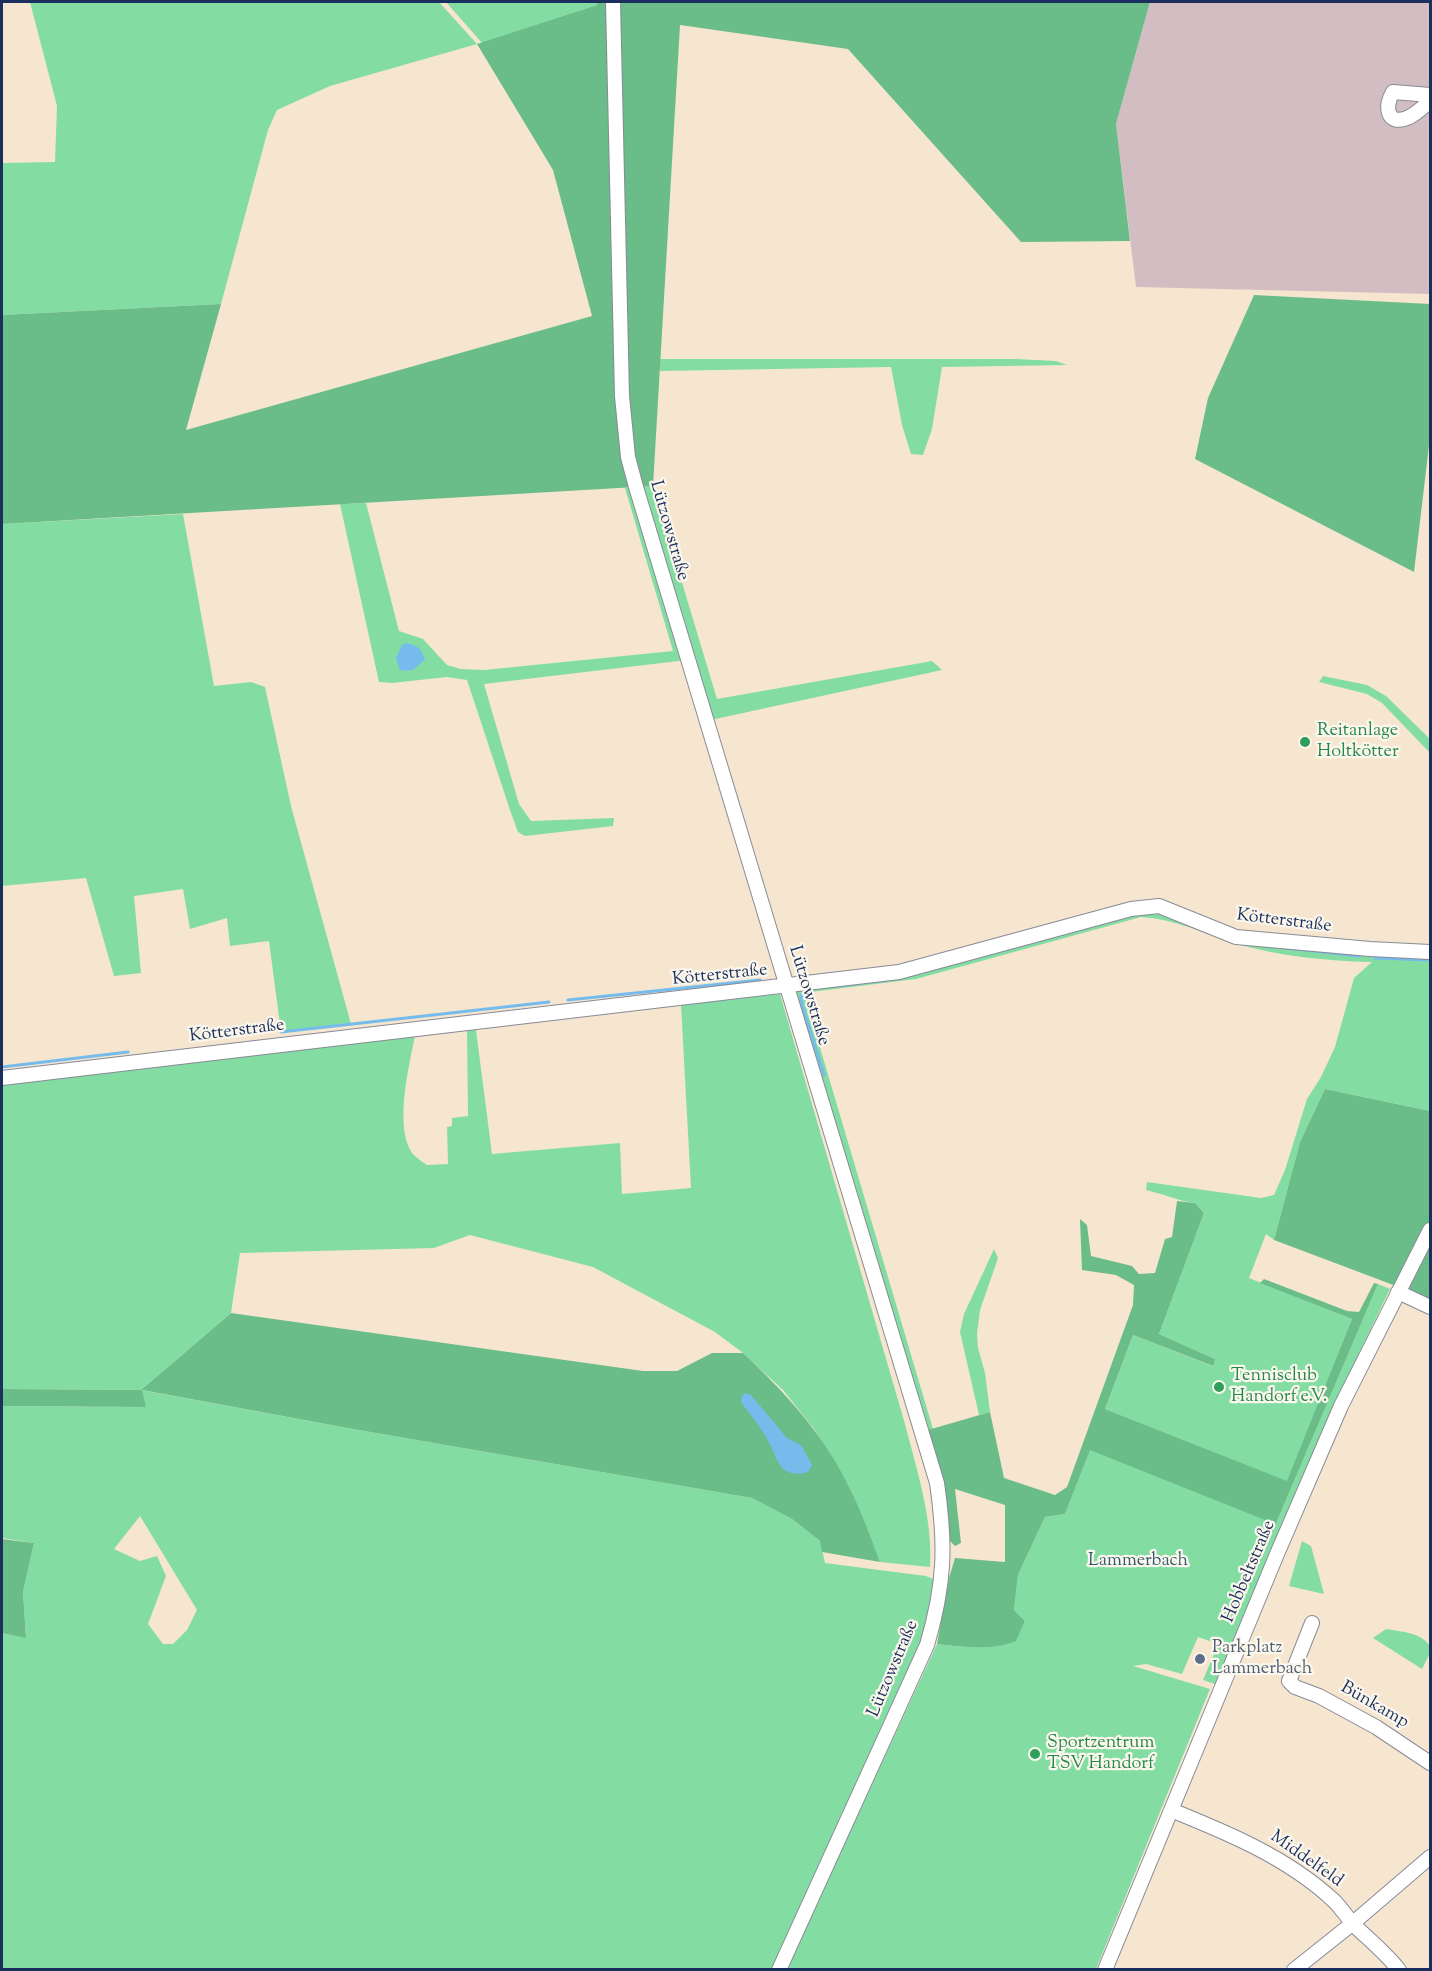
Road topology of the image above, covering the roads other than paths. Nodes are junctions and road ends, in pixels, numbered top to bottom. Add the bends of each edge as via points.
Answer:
1 (613, 2) edge
2 (1431, 95) edge
3 (1431, 101) edge
4 (1431, 952) edge
5 (787, 987) junction
6 (2, 1078) edge
7 (1431, 1230) edge
8 (1398, 1292) junction
9 (1431, 1307) edge
10 (1312, 1623) dead end
11 (1431, 1763) edge
12 (1171, 1810) junction
13 (1431, 1857) edge
14 (1353, 1923) junction
15 (779, 1970) edge
16 (1105, 1970) edge
17 (1294, 1970) edge
18 (1399, 1970) edge

1 - 5 street, Lützowstraße via 622,396 628,457
2 - 3 street via 1393,92 1386,108 1397,119 1406,119
4 - 5 street, Kötterstraße via 1236,937 1159,906 1131,909 899,972
5 - 6 street, Kötterstraße
5 - 15 street, Lützowstraße via 937,1483 944,1556 927,1645
7 - 8 street, Hobbeltstraße
8 - 9 street
8 - 12 street, Hobbeltstraße via 1341,1406
10 - 11 street, Bünkamp via 1289,1681 1386,1732
12 - 14 street, Middelfeld via 1270,1854 1334,1900
12 - 16 street, Hobbeltstraße
13 - 14 street
14 - 17 street
14 - 18 street, Middelfeld

